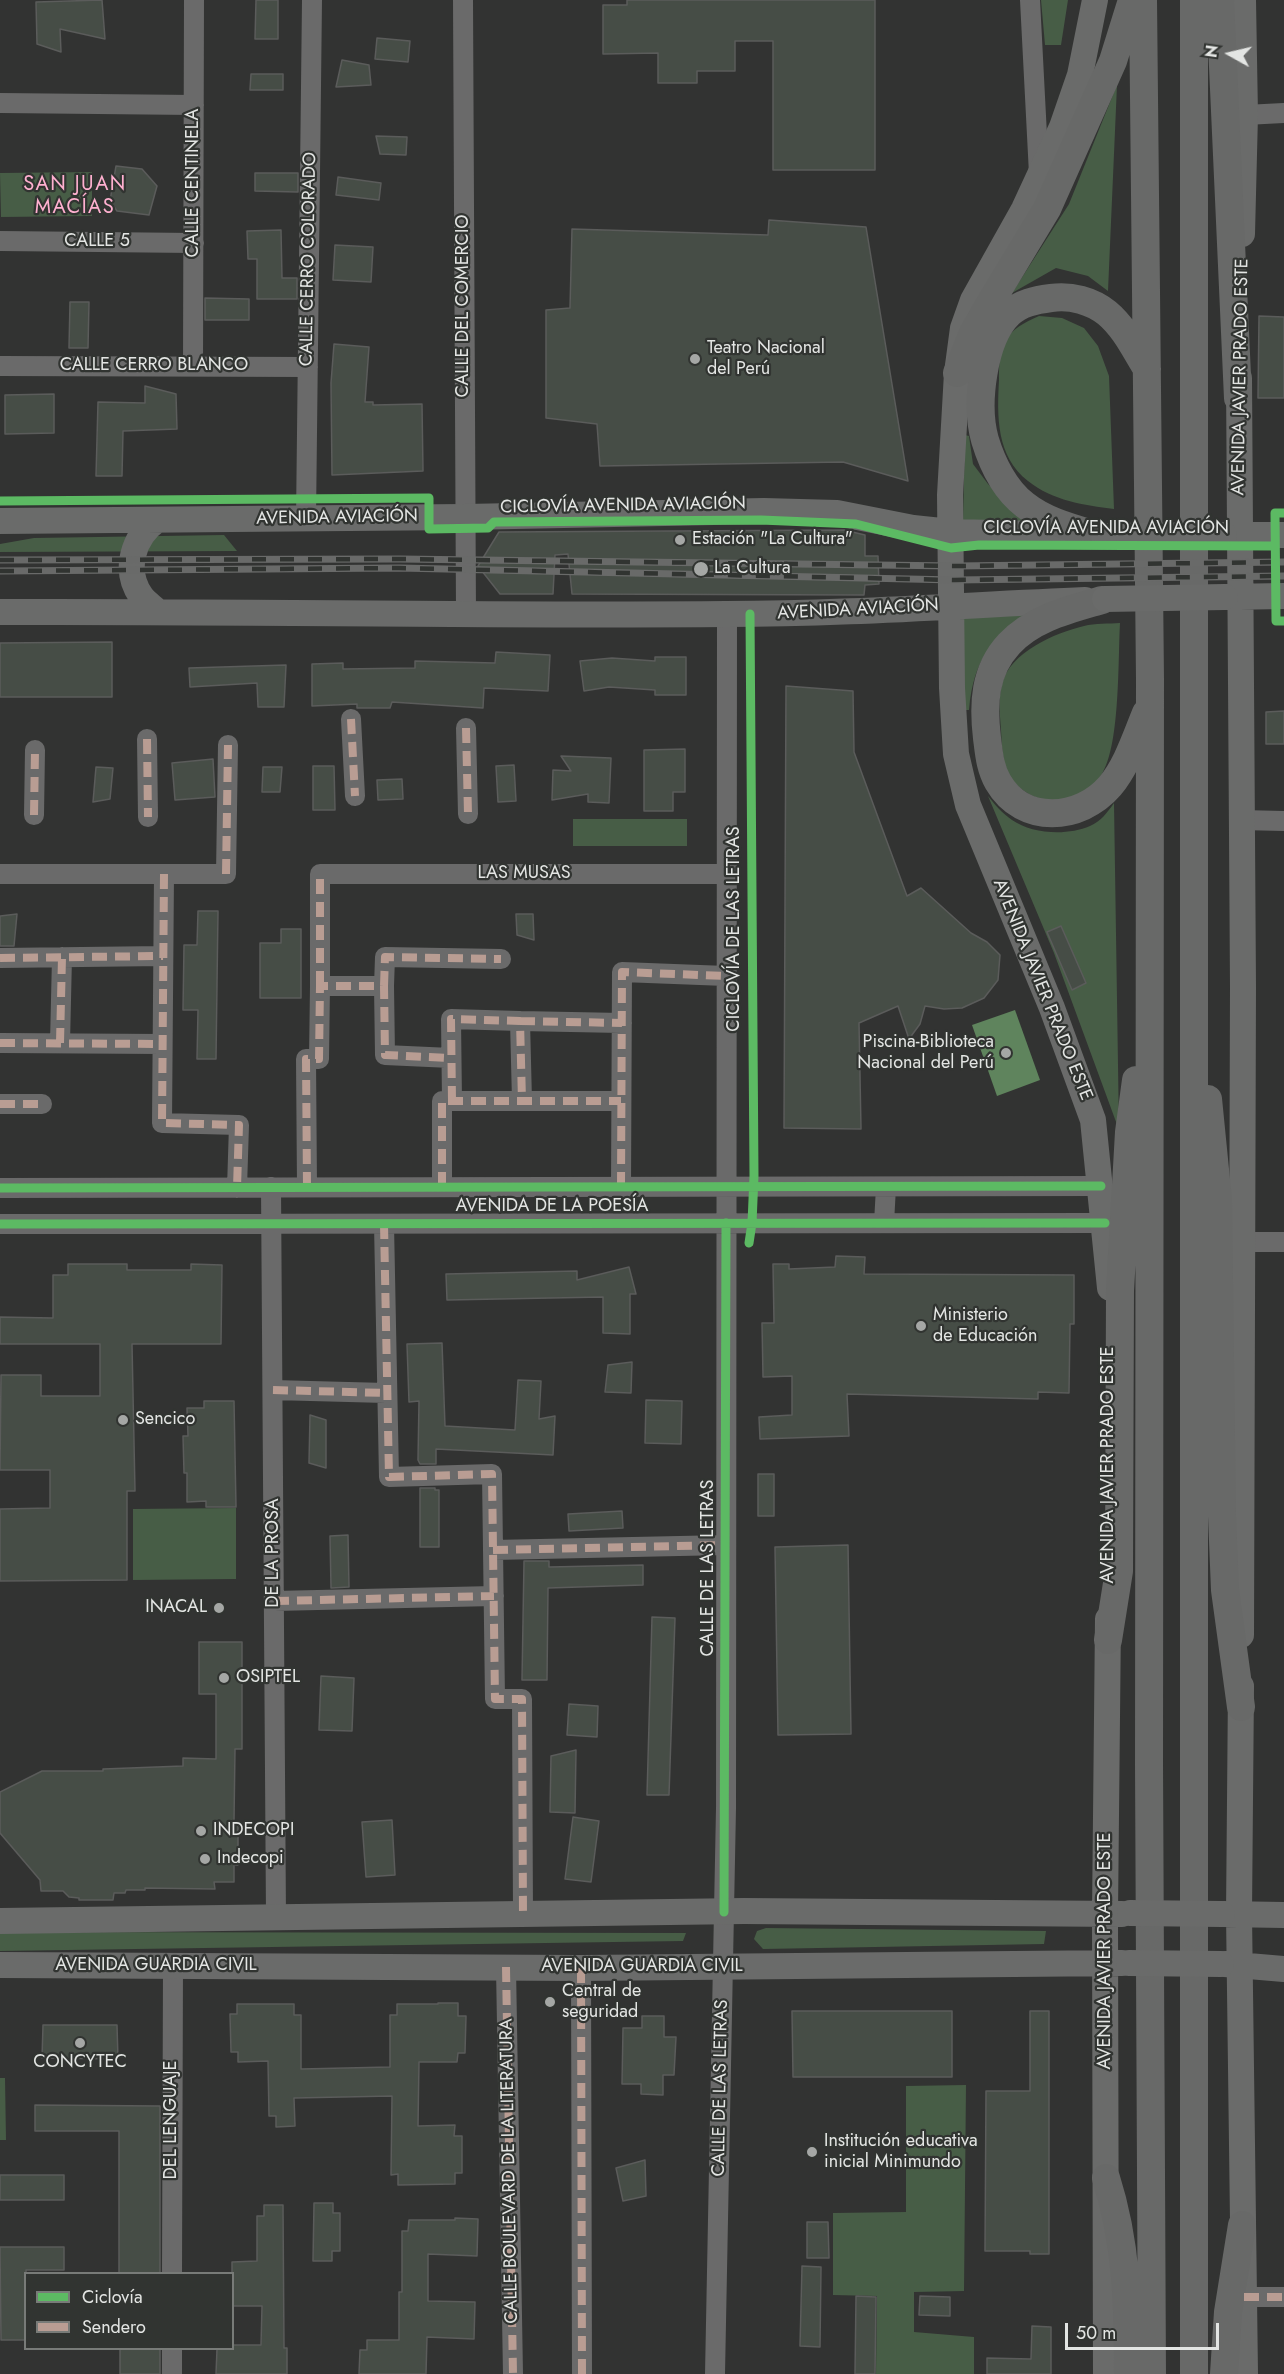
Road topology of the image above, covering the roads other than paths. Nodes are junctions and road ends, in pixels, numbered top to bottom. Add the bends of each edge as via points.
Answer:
1 (194, 0) edge
2 (312, 0) edge
3 (463, 0) edge
4 (1030, 0) edge
5 (1095, 0) edge
6 (1132, 0) edge
7 (1143, 0) edge
8 (1194, 0) edge
9 (1220, 0) edge
10 (1243, 0) edge
11 (0, 103) edge
12 (194, 105) junction
13 (1284, 113) edge
14 (1245, 115) junction
15 (1040, 178) junction
16 (0, 242) edge
17 (194, 243) junction
18 (0, 366) edge
19 (193, 366) junction
20 (308, 367) junction
21 (1147, 369) junction
22 (957, 374) junction
23 (1238, 398) junction
24 (465, 517) junction
25 (306, 519) junction
26 (157, 520) junction
27 (0, 521) edge
28 (951, 532) junction
29 (1232, 535) junction
30 (1284, 535) edge
31 (1100, 536) junction
32 (1284, 596) edge
33 (1233, 597) junction
34 (1103, 599) junction
35 (951, 605) junction
36 (0, 612) edge
37 (158, 612) junction
38 (466, 613) junction
39 (727, 614) junction
40 (1150, 703) junction
41 (351, 719) dead end
42 (466, 728) dead end
43 (147, 739) dead end
44 (228, 745) dead end
45 (35, 750) dead end
46 (355, 796) dead end
47 (468, 814) dead end
48 (34, 815) dead end
49 (148, 817) dead end
50 (1240, 820) junction
51 (1284, 821) edge
52 (0, 874) edge
53 (164, 874) junction
54 (727, 874) junction
55 (163, 956) junction
56 (62, 957) junction
57 (0, 958) edge
58 (501, 959) dead end
59 (726, 976) junction
60 (320, 986) junction
61 (384, 986) junction
62 (1151, 992) junction
63 (520, 1021) junction
64 (622, 1023) junction
65 (1193, 1029) junction
66 (0, 1043) edge
67 (60, 1043) junction
68 (162, 1044) junction
69 (451, 1058) junction
70 (452, 1101) junction
71 (522, 1101) junction
72 (621, 1101) junction
73 (0, 1104) edge
74 (42, 1104) dead end
75 (1101, 1186) junction
76 (272, 1187) junction
77 (307, 1187) junction
78 (442, 1187) junction
79 (621, 1187) junction
80 (726, 1187) junction
81 (886, 1187) junction
82 (0, 1188) edge
83 (237, 1188) junction
84 (726, 1223) junction
85 (884, 1223) junction
86 (1105, 1223) junction
87 (0, 1224) edge
88 (272, 1224) junction
89 (384, 1224) junction
90 (1241, 1242) junction
91 (1284, 1242) edge
92 (273, 1390) junction
93 (386, 1393) junction
94 (726, 1545) junction
95 (493, 1550) junction
96 (494, 1596) junction
97 (274, 1601) junction
98 (1108, 1640) junction
99 (1241, 1707) junction
100 (724, 1912) junction
101 (1117, 1914) junction
102 (1231, 1914) junction
103 (523, 1915) junction
104 (1284, 1915) edge
105 (276, 1918) junction
106 (0, 1921) edge
107 (1117, 1963) junction
108 (1231, 1964) junction
109 (0, 1965) edge
110 (173, 1966) junction
111 (507, 1967) junction
112 (724, 1967) junction
113 (581, 1968) junction
114 (1284, 1969) edge
115 (1106, 2178) junction
116 (1242, 2225) junction
117 (172, 2272) edge
118 (1284, 2296) edge
119 (1244, 2297) junction
120 (172, 2350) edge
121 (172, 2374) edge
122 (513, 2374) edge
123 (582, 2374) edge
124 (715, 2374) edge
125 (1106, 2374) edge
126 (1128, 2374) edge
127 (1152, 2374) edge
128 (1194, 2374) edge
129 (1224, 2374) edge
130 (1245, 2374) edge

1 - 12 street, CALLE CENTINELA
2 - 20 street, CALLE CERRO COLORADO
3 - 24 street, CALLE DEL COMERCIO
4 - 15 street
5 - 15 main road, AVENIDA JAVIER PRADO ESTE via 1080,75
6 - 22 highway via 1113,61 1047,209 988,305
7 - 21 highway
8 - 65 highway
9 - 23 highway
10 - 14 main road, AVENIDA JAVIER PRADO ESTE
11 - 12 street
12 - 17 street, CALLE CENTINELA
13 - 14 street
14 - 23 main road, AVENIDA JAVIER PRADO ESTE
15 - 22 main road, AVENIDA JAVIER PRADO ESTE via 973,300 963,328
16 - 17 street, CALLE 5
17 - 19 street, CALLE CENTINELA
18 - 19 street, CALLE CERRO BLANCO
19 - 20 street, CALLE CERRO BLANCO
20 - 25 street, CALLE CERRO COLORADO
21 - 31 highway via 1120,326 1106,313 1075,298 1059,297 1022,305 1010,312 988,349 981,401 984,437 995,466 1025,505 1066,526
21 - 40 highway
22 - 28 main road, AVENIDA JAVIER PRADO ESTE
23 - 29 main road, AVENIDA JAVIER PRADO ESTE
24 - 25 main road, AVENIDA AVIACIÓN
24 - 28 main road, AVENIDA AVIACIÓN via 837,513
24 - 38 street, CALLE DEL COMERCIO
25 - 26 main road, AVENIDA AVIACIÓN
26 - 27 main road, AVENIDA AVIACIÓN
26 - 37 main road via 140,536 133,550 132,574 141,596
28 - 31 main road, AVENIDA AVIACIÓN
28 - 35 main road, AVENIDA JAVIER PRADO ESTE
29 - 30 main road, AVENIDA AVIACIÓN
29 - 31 main road, AVENIDA AVIACIÓN, bridge
29 - 33 main road, AVENIDA JAVIER PRADO ESTE
32 - 33 main road, AVENIDA AVIACIÓN
33 - 34 main road, AVENIDA AVIACIÓN, bridge
33 - 50 main road, AVENIDA JAVIER PRADO ESTE
34 - 35 main road, AVENIDA AVIACIÓN
34 - 40 highway via 1031,625 1010,642 997,660 984,700 993,773 1006,794 1027,808 1064,814 1082,808 1103,793 1117,775
35 - 39 main road, AVENIDA AVIACIÓN via 910,610
35 - 75 main road, AVENIDA JAVIER PRADO ESTE via 956,754 968,805 1082,1086 1093,1120
36 - 37 main road, AVENIDA AVIACIÓN
37 - 38 main road, AVENIDA AVIACIÓN
38 - 39 main road, AVENIDA AVIACIÓN
39 - 54 street, CALLE DE LAS LETRAS
40 - 62 highway
41 - 46 street
42 - 47 street
43 - 49 street
44 - 53 street via 226,874
45 - 48 street
50 - 51 street
50 - 90 main road, AVENIDA JAVIER PRADO ESTE
52 - 53 street
53 - 55 street
54 - 59 street, CALLE DE LAS LETRAS
54 - 60 street, LAS MUSAS via 320,874
55 - 56 street
55 - 68 street
56 - 57 street
56 - 67 street
58 - 61 street via 385,957
59 - 64 street via 622,966
59 - 80 street, CALLE DE LAS LETRAS
60 - 61 street
60 - 77 street via 319,1059 306,1059
61 - 69 street via 385,1055
62 - 98 highway via 1129,1132 1120,1291 1119,1571
62 - 127 highway
63 - 64 street
63 - 69 street via 451,1019
63 - 71 street
64 - 72 street
65 - 99 highway via 1210,1115 1218,1189 1223,1555
65 - 128 highway
66 - 67 street
67 - 68 street
68 - 83 street via 162,1123 239,1125
69 - 70 street
70 - 71 street
70 - 78 street via 442,1101
71 - 72 street
72 - 79 street
73 - 74 street
75 - 81 street, AVENIDA DE LA POESÍA
75 - 86 main road, AVENIDA JAVIER PRADO ESTE
76 - 77 street, AVENIDA DE LA POESÍA
76 - 83 street, AVENIDA DE LA POESÍA
76 - 88 street, DE LA PROSA
77 - 78 street, AVENIDA DE LA POESÍA
78 - 79 street, AVENIDA DE LA POESÍA
79 - 80 street, AVENIDA DE LA POESÍA
80 - 81 street, AVENIDA DE LA POESÍA
80 - 84 street, CALLE DE LAS LETRAS
81 - 85 street
82 - 83 street, AVENIDA DE LA POESÍA
84 - 85 street, AVENIDA DE LA POESÍA
84 - 89 street, AVENIDA DE LA POESÍA
84 - 94 street, CALLE DE LAS LETRAS
85 - 86 street, AVENIDA DE LA POESÍA
86 - 98 main road, AVENIDA JAVIER PRADO ESTE via 1110,1280
87 - 88 street, AVENIDA DE LA POESÍA
88 - 89 street, AVENIDA DE LA POESÍA
88 - 92 street, DE LA PROSA
89 - 93 street
90 - 91 street
90 - 99 main road, AVENIDA JAVIER PRADO ESTE
92 - 93 street
92 - 97 street, DE LA PROSA
93 - 95 street via 389,1477 492,1474
94 - 95 street
94 - 100 street, CALLE DE LAS LETRAS
95 - 96 street
96 - 97 street
96 - 103 street via 495,1699 522,1699
97 - 105 street, DE LA PROSA
98 - 101 main road, AVENIDA JAVIER PRADO ESTE
99 - 102 main road, AVENIDA JAVIER PRADO ESTE
100 - 101 main road
100 - 103 main road
100 - 112 street, CALLE DE LAS LETRAS
101 - 102 main road, bridge
101 - 107 main road, AVENIDA JAVIER PRADO ESTE
102 - 104 main road
102 - 108 main road, AVENIDA JAVIER PRADO ESTE
103 - 105 main road
105 - 106 main road
107 - 108 main road, AVENIDA GUARDIA CIVIL, bridge
107 - 112 main road, AVENIDA GUARDIA CIVIL
107 - 115 main road, AVENIDA JAVIER PRADO ESTE
108 - 114 main road, AVENIDA GUARDIA CIVIL
108 - 116 main road, AVENIDA JAVIER PRADO ESTE
109 - 110 main road, AVENIDA GUARDIA CIVIL
110 - 111 main road, AVENIDA GUARDIA CIVIL
110 - 117 street, DEL LENGUAJE
111 - 113 main road, AVENIDA GUARDIA CIVIL
111 - 122 street, CALLE BOULEVARD DE LA LITERATURA
112 - 113 main road, AVENIDA GUARDIA CIVIL
112 - 124 street, CALLE DE LAS LETRAS
113 - 123 street
115 - 125 main road, AVENIDA JAVIER PRADO ESTE
115 - 126 highway via 1124,2259
116 - 119 main road, AVENIDA JAVIER PRADO ESTE
116 - 129 highway via 1228,2312
118 - 119 street
119 - 130 main road, AVENIDA JAVIER PRADO ESTE
120 - 121 street

